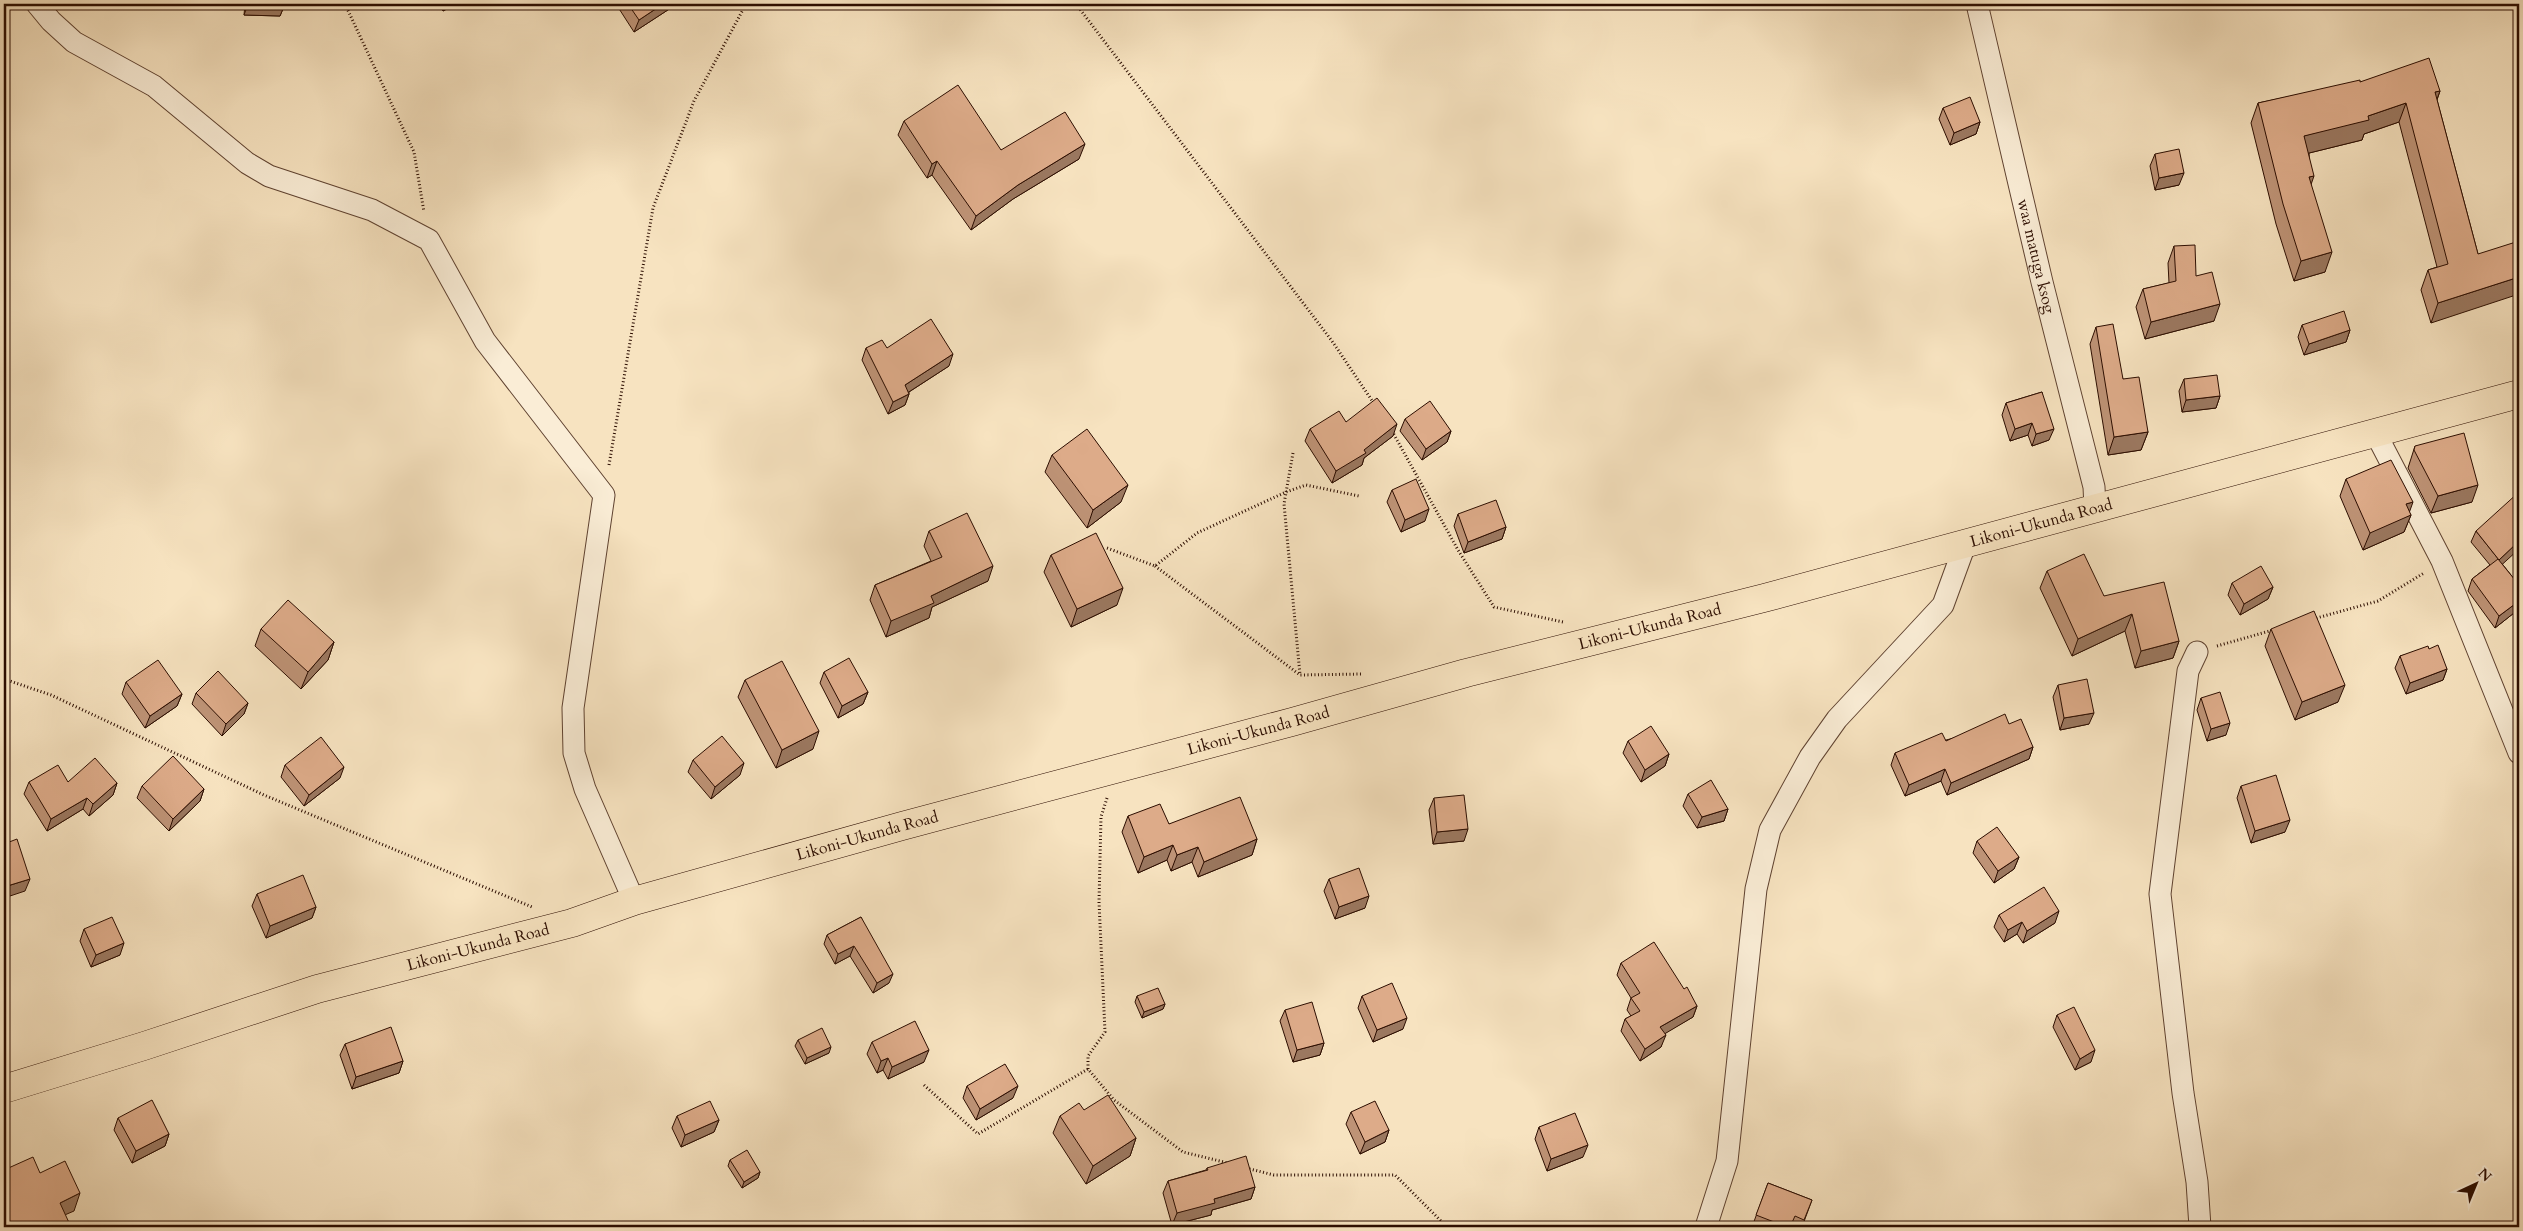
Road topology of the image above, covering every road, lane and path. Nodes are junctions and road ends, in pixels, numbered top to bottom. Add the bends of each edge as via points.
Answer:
1 (37, 4) edge
2 (345, 4) edge
3 (746, 4) edge
4 (1076, 4) edge
5 (1976, 4) edge
6 (429, 240) junction
7 (2519, 394) edge
8 (1380, 413) edge
9 (1391, 429) edge
10 (2375, 432) junction
11 (1293, 453) dead end
12 (1286, 492) junction
13 (604, 495) junction
14 (1359, 496) dead end
15 (2095, 508) junction
16 (1966, 542) junction
17 (1107, 548) dead end
18 (2442, 562) junction
19 (1155, 566) junction
20 (2312, 620) edge
21 (1572, 624) dead end
22 (2283, 628) edge
23 (2197, 652) joint
24 (1368, 674) dead end
25 (1300, 675) junction
26 (4, 679) edge
27 (2519, 753) edge
28 (1116, 768) junction
29 (634, 901) junction
30 (536, 909) dead end
31 (1088, 1069) junction
32 (924, 1085) dead end
33 (4, 1089) edge
34 (1447, 1227) edge
35 (1706, 1227) edge
36 (2200, 1227) edge

1 - 6 street via 74,42 154,86 246,163 269,176 372,210
2 - 6 path via 414,152
3 - 13 path via 694,101 653,208
4 - 8 path via 1332,340
5 - 15 street, waa matuga ksog via 2094,487
6 - 13 street via 485,341
7 - 10 highway, Likoni-Ukunda Road
9 - 21 path via 1458,550 1494,607
10 - 15 highway, Likoni-Ukunda Road
10 - 18 street
11 - 12 path
12 - 14 path via 1306,486
12 - 19 path via 1197,533
12 - 25 path via 1284,504
13 - 29 street via 573,708 574,753 585,789
15 - 16 highway, Likoni-Ukunda Road
16 - 28 highway, Likoni-Ukunda Road
16 - 35 street via 1942,605 1837,719 1810,757 1770,830 1756,889 1727,1161
17 - 19 path
18 - 20 path via 2378,601
18 - 27 street
19 - 25 path
22 - 23 path
23 - 36 street via 2188,672 2160,894
24 - 25 path
26 - 30 path via 51,695 264,795
28 - 29 highway, Likoni-Ukunda Road
28 - 31 path via 1101,817 1099,902 1105,1032 1088,1056
29 - 33 highway, Likoni-Ukunda Road via 572,924 317,989
31 - 32 path via 978,1134
31 - 34 path via 1114,1100 1183,1152 1274,1175 1395,1175

